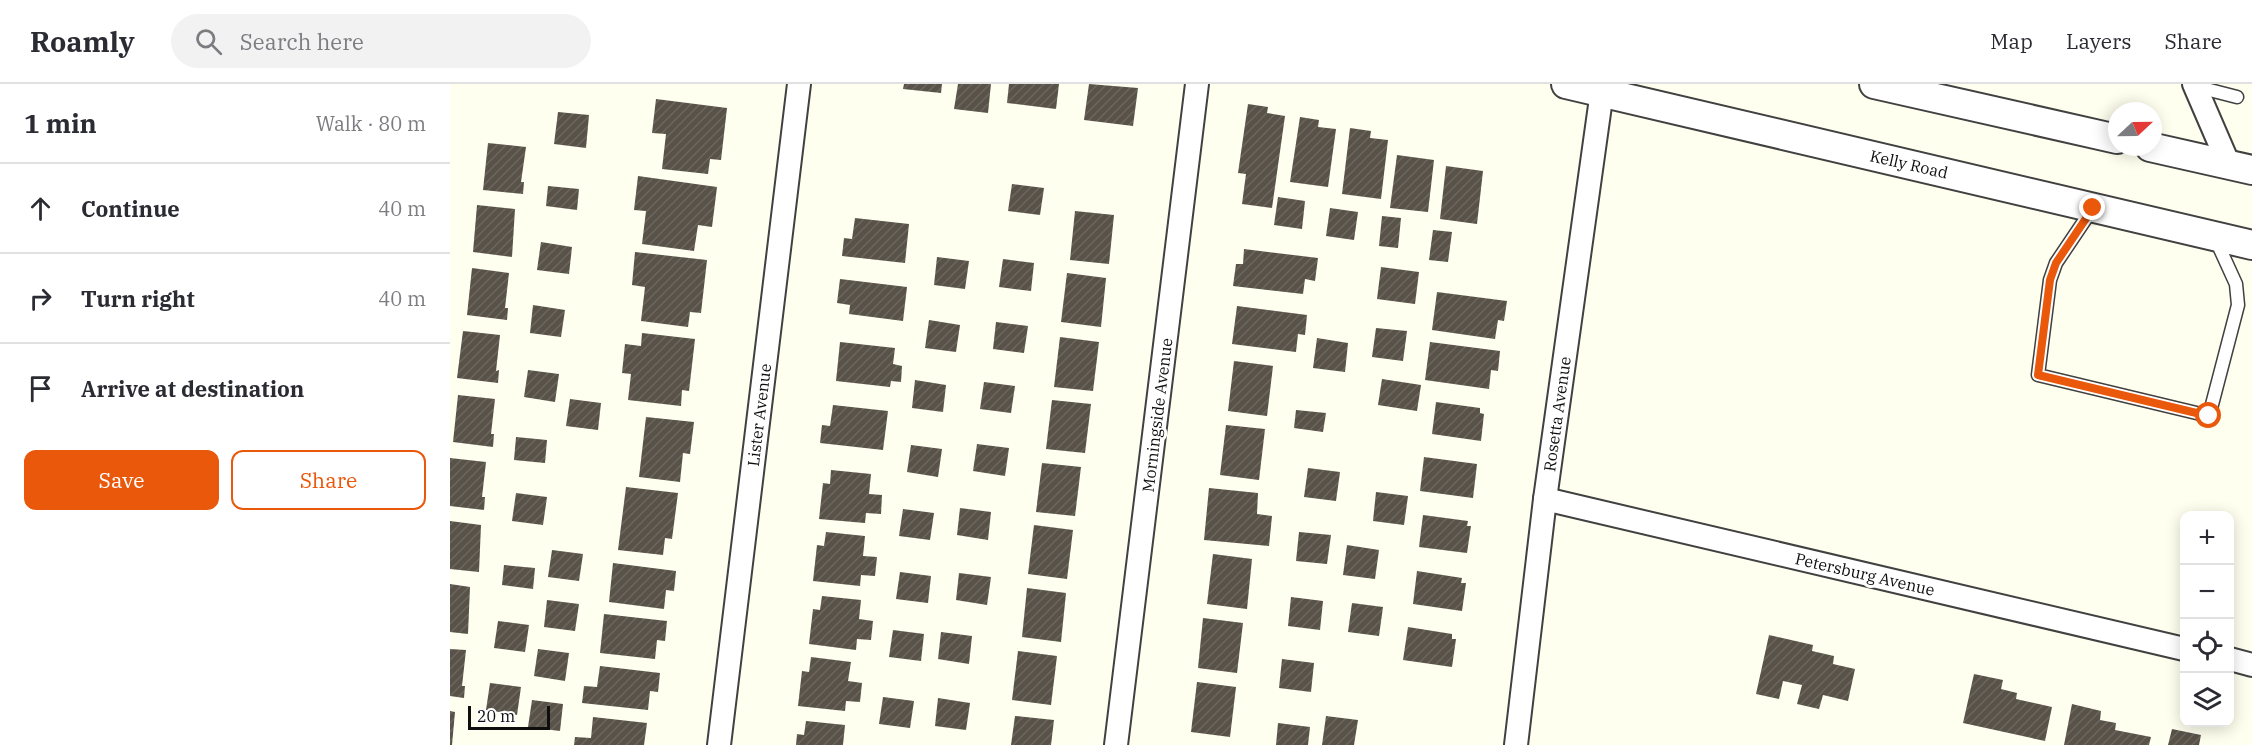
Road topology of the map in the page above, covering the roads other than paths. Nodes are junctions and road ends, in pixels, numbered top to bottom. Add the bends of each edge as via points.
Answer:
1 (799, 84) edge
2 (1197, 84) edge
3 (1566, 84) edge
4 (1874, 84) edge
5 (2192, 85) edge
6 (1603, 88) edge
7 (2237, 97) dead end
8 (2108, 138) edge
9 (2162, 150) edge
10 (2240, 167) edge
11 (2093, 208) junction
12 (2215, 236) junction
13 (2252, 245) edge
14 (1545, 499) junction
15 (2180, 648) edge
16 (2234, 660) edge
17 (2252, 665) edge
18 (719, 745) edge
19 (1116, 745) edge
20 (1516, 745) edge

1 - 18 street, Lister Avenue
2 - 19 street, Morningside Avenue
3 - 6 street, Kelly Road
4 - 8 street
5 - 7 lane
5 - 10 street
6 - 11 street, Kelly Road
6 - 14 street, Rosetta Avenue
9 - 10 street
11 - 12 street, Kelly Road
11 - 12 lane via 2056,263 2050,280 2038,375 2209,416 2238,305 2236,284
12 - 13 street, Kelly Road
14 - 15 street, Petersburg Avenue
14 - 20 street, Rosetta Avenue
16 - 17 street

